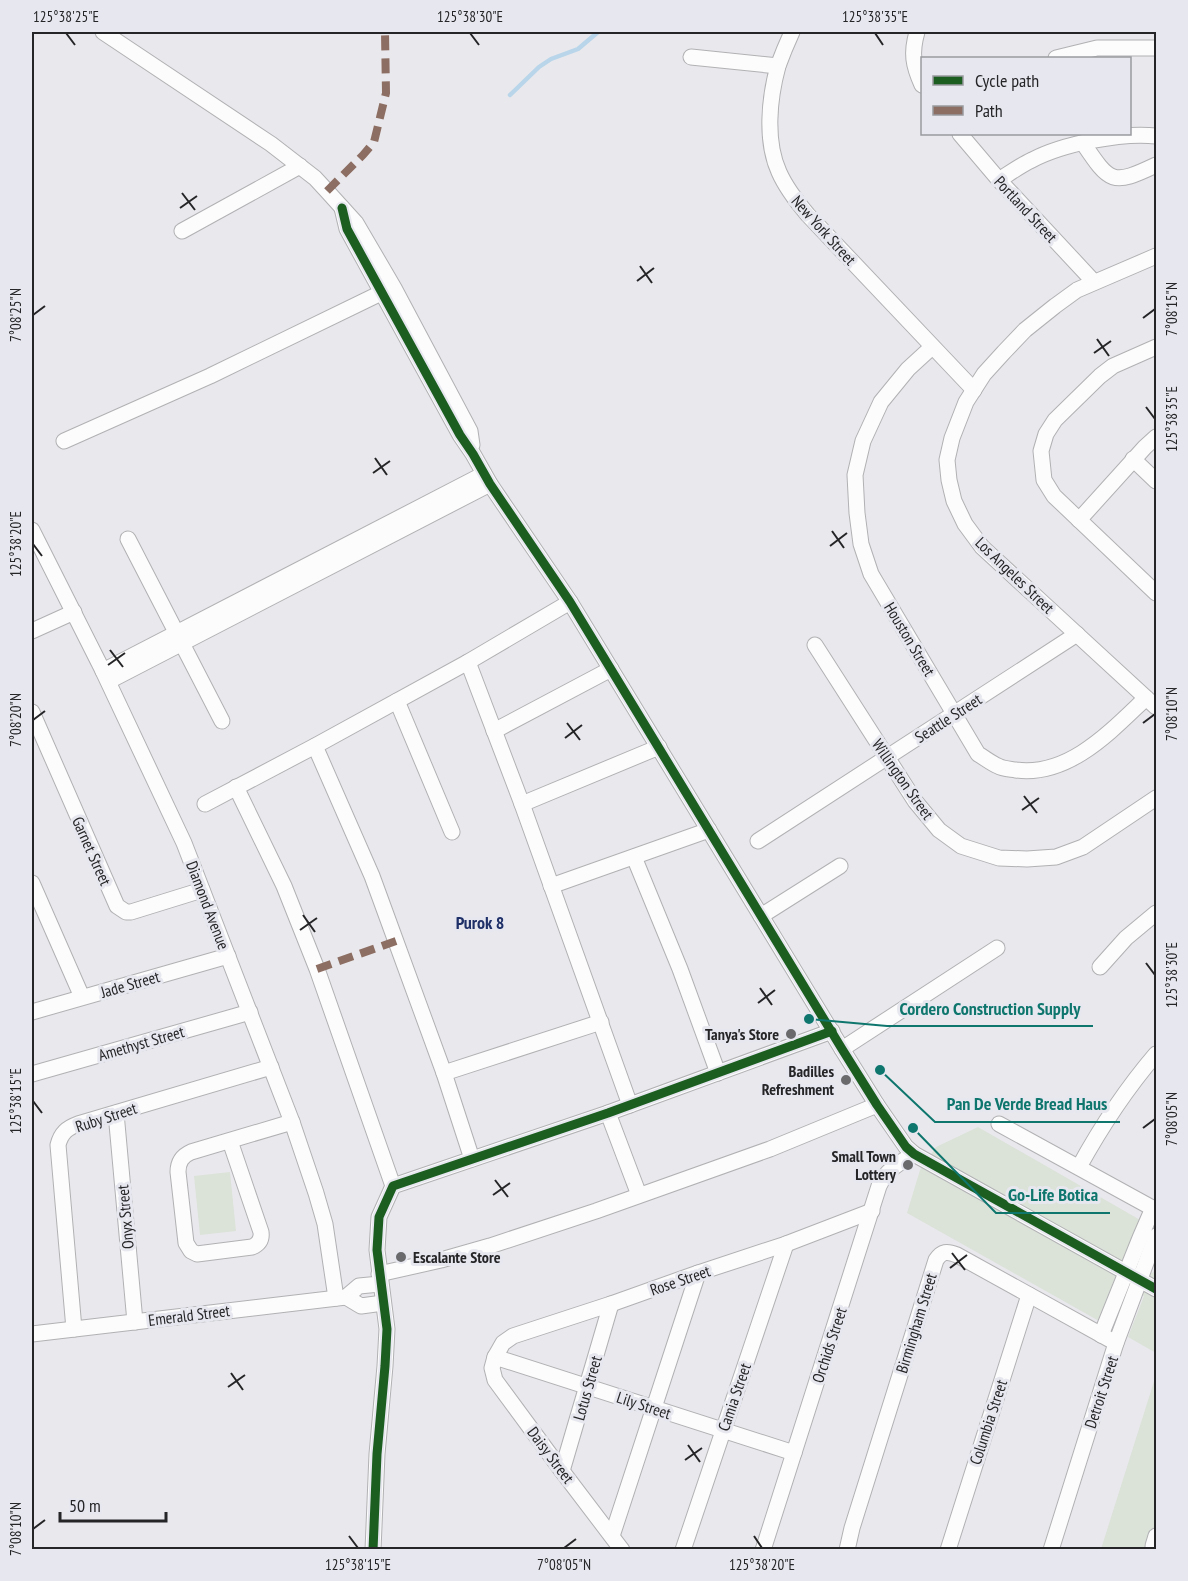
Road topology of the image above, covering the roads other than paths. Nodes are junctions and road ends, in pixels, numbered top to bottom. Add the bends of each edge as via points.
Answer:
1 (103, 32) edge
2 (792, 32) edge
3 (917, 32) edge
4 (1156, 48) edge
5 (691, 57) dead end
6 (1060, 57) edge
7 (778, 66) junction
8 (921, 82) edge
9 (961, 135) edge
10 (1156, 136) edge
11 (1083, 144) junction
12 (1156, 165) edge
13 (300, 166) junction
14 (999, 180) junction
15 (342, 208) junction
16 (182, 231) dead end
17 (1156, 256) edge
18 (1094, 282) junction
19 (383, 292) junction
20 (932, 347) junction
21 (1156, 347) edge
22 (974, 390) junction
23 (1156, 437) edge
24 (64, 441) dead end
25 (473, 454) junction
26 (1133, 459) junction
27 (487, 479) junction
28 (1156, 481) edge
29 (1079, 520) junction
30 (32, 530) edge
31 (129, 539) dead end
32 (39, 560) edge
33 (1156, 593) edge
34 (570, 602) junction
35 (74, 612) junction
36 (32, 632) edge
37 (1077, 634) junction
38 (179, 638) junction
39 (815, 645) dead end
40 (468, 663) junction
41 (611, 669) junction
42 (106, 676) junction
43 (397, 701) junction
44 (1151, 702) edge
45 (32, 712) edge
46 (955, 713) junction
47 (222, 721) dead end
48 (494, 731) junction
49 (315, 746) junction
50 (659, 747) junction
51 (887, 757) junction
52 (236, 788) junction
53 (1156, 798) edge
54 (206, 804) dead end
55 (522, 804) junction
56 (709, 830) junction
57 (452, 832) dead end
58 (758, 841) dead end
59 (634, 857) junction
60 (840, 866) dead end
61 (32, 883) edge
62 (551, 886) junction
63 (202, 890) junction
64 (1156, 913) edge
65 (761, 916) junction
66 (997, 948) dead end
67 (228, 956) junction
68 (1100, 967) dead end
69 (82, 997) junction
70 (32, 1012) edge
71 (250, 1012) junction
72 (601, 1022) junction
73 (832, 1031) junction
74 (842, 1049) junction
75 (1156, 1054) edge
76 (271, 1067) junction
77 (444, 1073) junction
78 (718, 1073) junction
79 (32, 1074) edge
80 (630, 1105) junction
81 (877, 1105) junction
82 (116, 1113) junction
83 (608, 1113) junction
84 (292, 1122) junction
85 (999, 1124) dead end
86 (230, 1141) junction
87 (914, 1154) junction
88 (472, 1159) junction
89 (1078, 1167) junction
90 (393, 1186) junction
91 (639, 1195) junction
92 (1155, 1209) edge
93 (872, 1211) junction
94 (1156, 1236) edge
95 (786, 1244) junction
96 (698, 1273) junction
97 (1133, 1276) junction
98 (380, 1279) junction
99 (1156, 1289) edge
100 (1029, 1295) junction
101 (341, 1298) junction
102 (383, 1303) junction
103 (611, 1304) junction
104 (135, 1322) junction
105 (74, 1329) junction
106 (32, 1334) edge
107 (1101, 1335) junction
108 (1116, 1343) junction
109 (495, 1357) junction
110 (587, 1386) junction
111 (654, 1408) junction
112 (723, 1430) junction
113 (794, 1453) junction
114 (562, 1471) junction
115 (612, 1536) junction
116 (373, 1550) edge
117 (622, 1550) edge
118 (683, 1550) edge
119 (763, 1550) edge
120 (847, 1550) edge
121 (948, 1550) edge
122 (1051, 1550) edge

1 - 13 street
2 - 7 street, New York Street
3 - 8 street via 913,58
4 - 6 street via 1097,48
5 - 7 street
7 - 20 street, New York Street via 771,99 771,131 779,173 808,215
9 - 14 street, Portland Street
10 - 11 street via 1124,136
11 - 12 street via 1107,175 1114,178
11 - 14 street via 1032,159
13 - 15 street
13 - 16 street
14 - 18 street, Portland Street
15 - 19 street via 347,229
15 - 25 street via 356,223 394,288 470,431
17 - 18 street, Los Angeles Street
18 - 22 street, Los Angeles Street via 1077,290 1025,330
19 - 24 street
19 - 25 street
20 - 22 street, New York Street
20 - 46 street, Houston Street via 880,402 863,441 855,475 857,513 861,544 871,574
21 - 29 street via 1100,376 1054,420 1046,434 1041,451 1044,480 1054,496
22 - 37 street, Los Angeles Street via 952,438 947,460 954,501 982,547
23 - 26 street
25 - 27 street
26 - 28 street
26 - 29 street
27 - 34 street
27 - 38 street
29 - 33 street
30 - 32 street, Diamond Avenue
31 - 38 street
32 - 35 street, Diamond Avenue
34 - 40 street
34 - 41 street
35 - 36 street
35 - 42 street, Diamond Avenue
37 - 44 street, Los Angeles Street
37 - 46 street, Seattle Street
38 - 42 street
38 - 47 street
39 - 51 street, Willington Street
40 - 43 street
40 - 48 street
41 - 48 street
41 - 50 street
42 - 63 street, Diamond Avenue via 165,800
43 - 49 street
43 - 57 street
44 - 46 street, Houston Street via 1075,758 1028,771 1000,768 978,754
45 - 63 street, Garnet Street via 117,906 131,912
46 - 51 street, Seattle Street
48 - 55 street
49 - 52 street
49 - 77 street via 372,876
50 - 55 street
50 - 56 street
51 - 53 street, Willington Street via 939,830 961,846 999,858 1056,857 1083,847
51 - 58 street, Seattle Street
52 - 54 street
52 - 90 street via 284,886 317,969
55 - 62 street
56 - 59 street
56 - 65 street
59 - 62 street
59 - 78 street
60 - 65 street
61 - 69 street
62 - 72 street
63 - 67 street, Diamond Avenue
64 - 68 street
65 - 73 street
66 - 74 street
67 - 69 street, Jade Street
67 - 71 street, Diamond Avenue
69 - 70 street, Jade Street
71 - 76 street, Diamond Avenue
71 - 79 street, Amethyst Street
72 - 77 street
72 - 80 street
73 - 74 street
73 - 78 street
74 - 81 street
75 - 89 street via 1119,1101
76 - 82 street, Ruby Street
76 - 84 street, Diamond Avenue
77 - 88 street
78 - 80 street
80 - 83 street
81 - 87 street
81 - 91 street, Emerald Street via 770,1149
82 - 104 street, Onyx Street
82 - 105 street, Ruby Street via 70,1127 58,1145
83 - 88 street
83 - 91 street
84 - 86 street
84 - 101 street, Diamond Avenue via 325,1224
85 - 89 street
86 - 86 street via 261,1238 252,1247 197,1254 186,1243 178,1166 186,1154
87 - 93 street, Orchids Street via 884,1177
87 - 97 street
88 - 90 street
89 - 92 street
90 - 98 street via 379,1217
91 - 98 street, Emerald Street
92 - 97 street, Detroit Street
93 - 95 street, Rose Street
93 - 113 street, Orchids Street
94 - 97 street, Detroit Street
95 - 96 street, Rose Street
95 - 112 street, Camia Street
96 - 103 street, Rose Street
96 - 111 street
97 - 99 street
97 - 107 street, Detroit Street
97 - 108 street, Detroit Street
98 - 101 street, Emerald Street
98 - 102 street
100 - 107 street, Birmingham Street
100 - 120 street, Birmingham Street via 952,1253 945,1252 936,1260
100 - 121 street, Columbia Street
101 - 102 street, Emerald Street via 361,1306
101 - 104 street, Emerald Street
102 - 116 street via 387,1329
103 - 109 street, Rose Street via 513,1336 503,1343
103 - 110 street, Lotus Street
104 - 105 street, Emerald Street
105 - 106 street, Emerald Street
107 - 108 street, Birmingham Street
108 - 122 street, Detroit Street
109 - 110 street, Lily Street
109 - 114 street, Daisy Street via 495,1380
110 - 111 street, Lily Street
110 - 114 street, Lotus Street
111 - 112 street, Lily Street
111 - 115 street
112 - 113 street, Lily Street
112 - 118 street, Camia Street
113 - 119 street, Orchids Street
114 - 115 street, Daisy Street
115 - 117 street, Daisy Street

